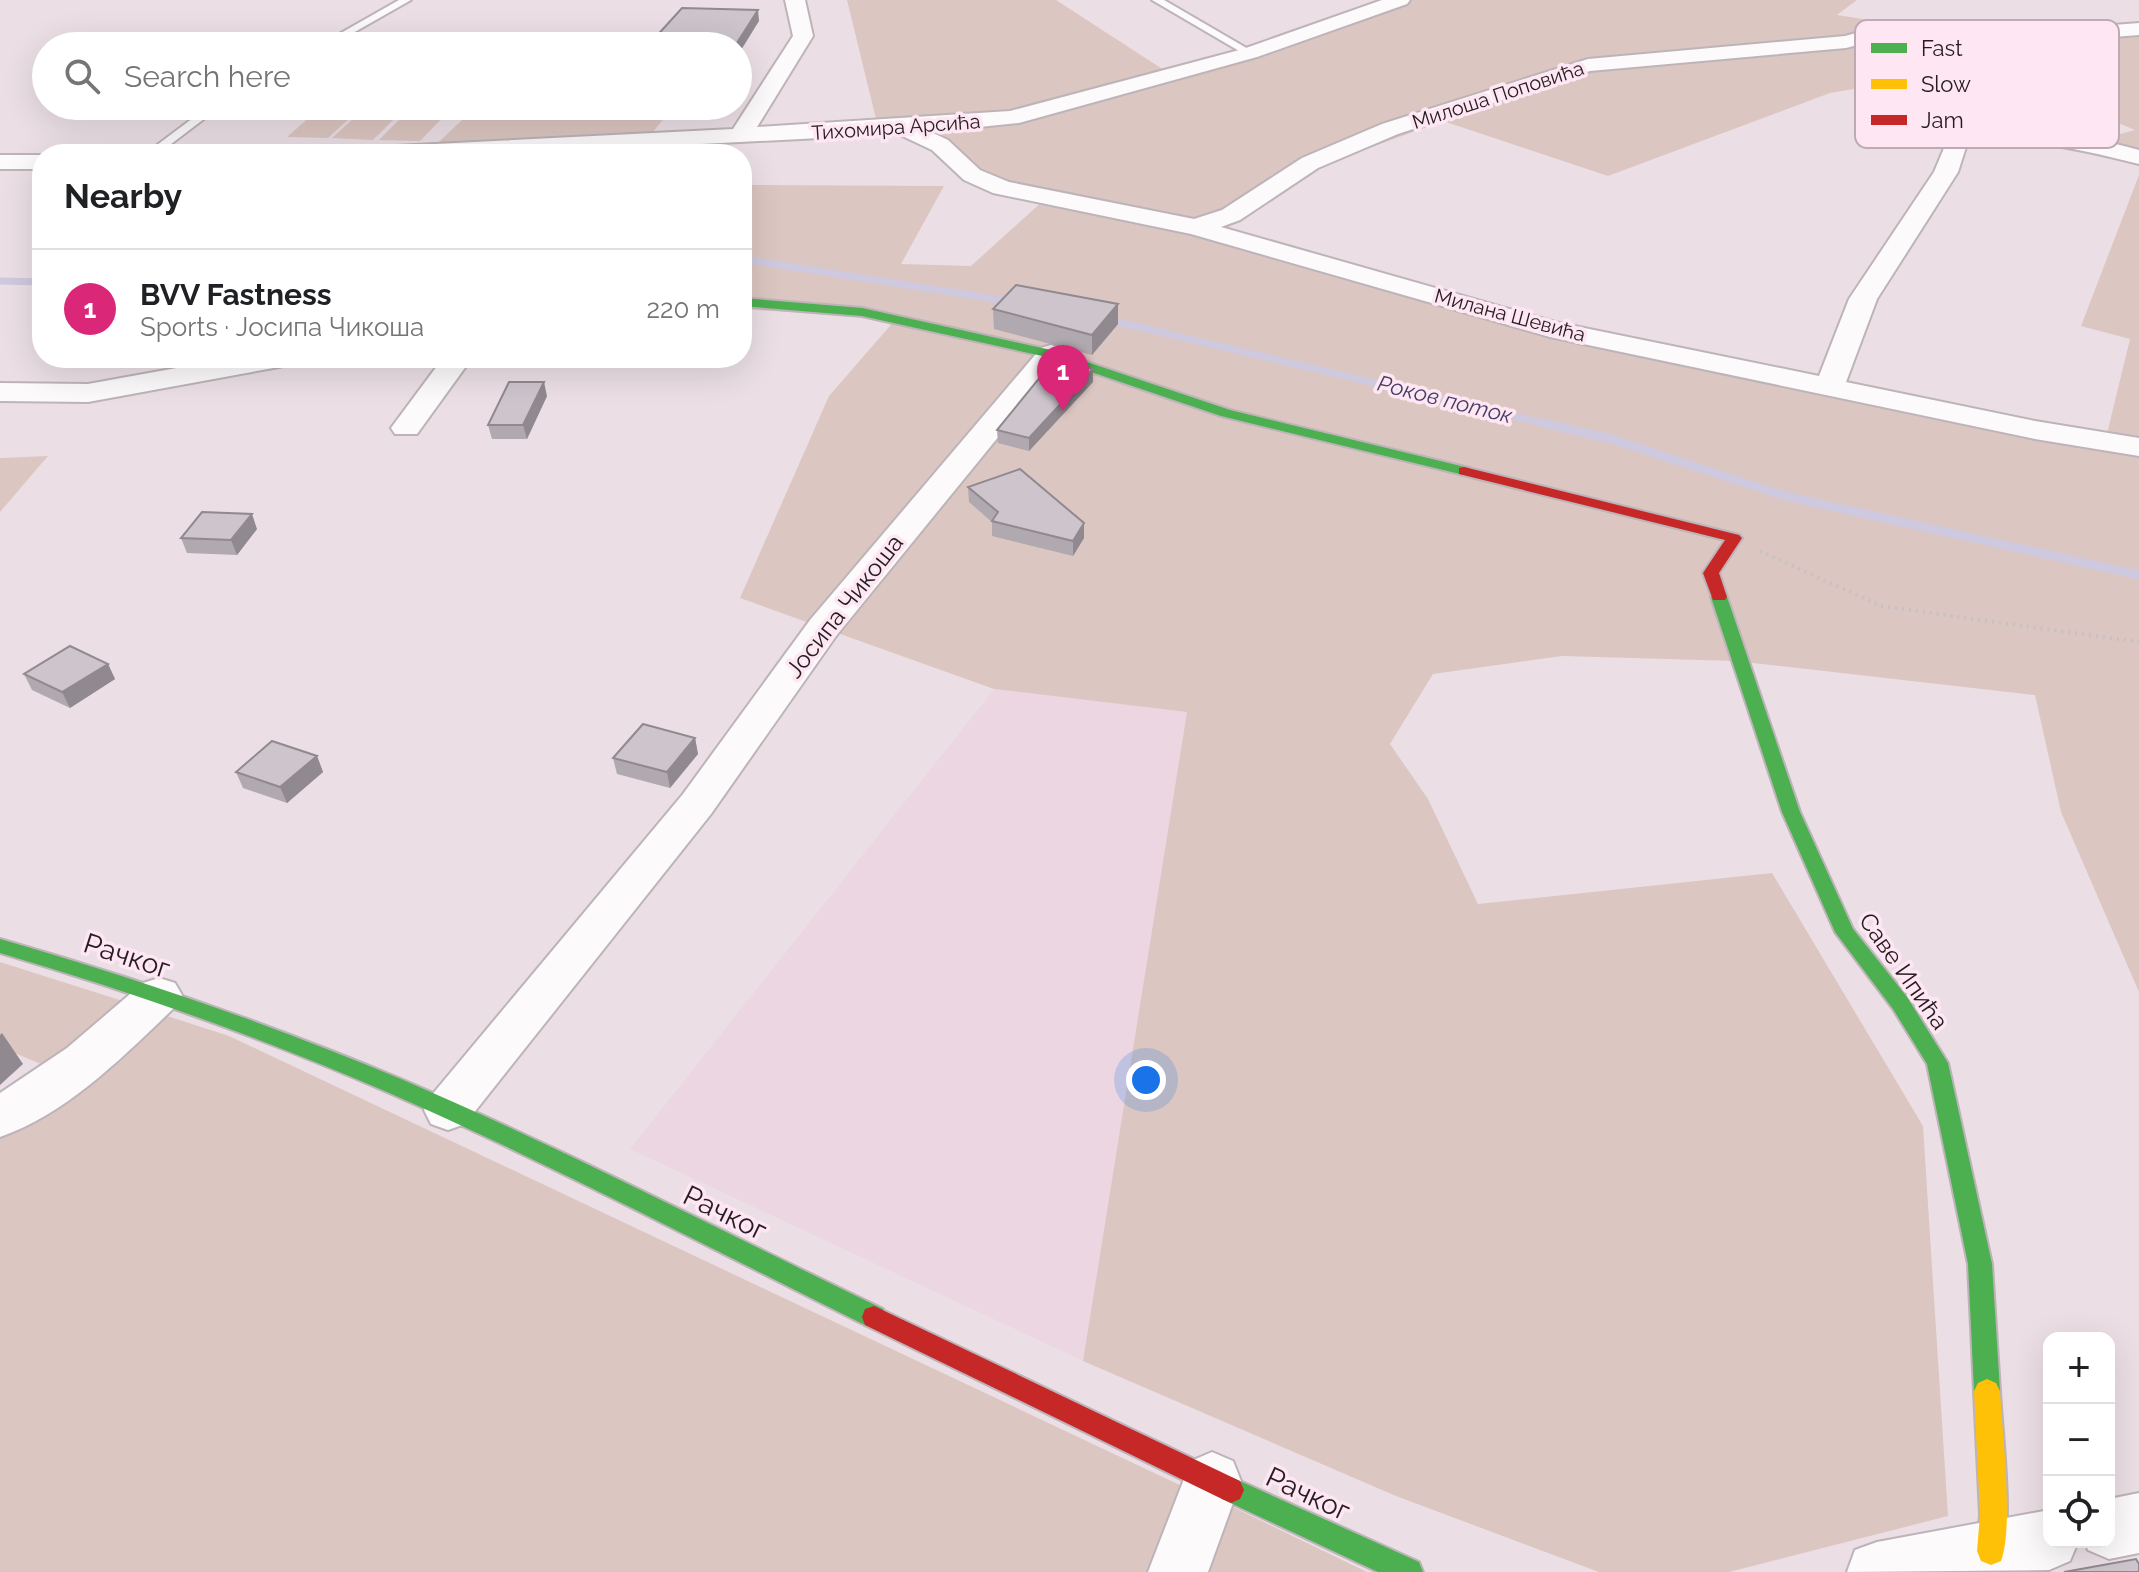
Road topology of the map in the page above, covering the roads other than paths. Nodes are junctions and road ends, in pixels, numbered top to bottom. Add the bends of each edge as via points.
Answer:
1 (406, 0) edge
2 (795, 0) edge
3 (1157, 0) edge
4 (1400, 0) edge
5 (2139, 29) edge
6 (2119, 31) edge
7 (348, 32) edge
8 (1855, 40) edge
9 (1250, 53) junction
10 (752, 117) edge
11 (197, 120) edge
12 (750, 120) edge
13 (902, 127) junction
14 (740, 136) junction
15 (165, 144) edge
16 (578, 144) edge
17 (1955, 148) edge
18 (2104, 148) edge
19 (2139, 157) edge
20 (0, 162) edge
21 (32, 162) edge
22 (1195, 227) junction
23 (752, 303) edge
24 (1051, 354) junction
25 (224, 368) edge
26 (451, 368) edge
27 (1830, 385) junction
28 (0, 392) edge
29 (406, 428) dead end
30 (2139, 447) edge
31 (0, 946) edge
32 (159, 995) junction
33 (448, 1110) junction
34 (0, 1117) edge
35 (1212, 1481) junction
36 (2139, 1523) edge
37 (2115, 1528) edge
38 (2043, 1541) edge
39 (1991, 1551) junction
40 (1178, 1572) edge
41 (1409, 1572) edge
42 (1877, 1572) edge

1 - 7 lane
2 - 10 street via 803,36
3 - 9 lane
4 - 9 street, Тихомира Арсића
5 - 6 street, Милоша Поповића
8 - 22 street, Милоша Поповића via 1588,65 1390,129 1310,163 1231,215
9 - 13 street, Тихомира Арсића via 1011,118
11 - 15 lane
12 - 14 street
13 - 14 street, Тихомира Арсића
13 - 22 street via 940,145 972,175 1002,188
14 - 16 street, Тихомира Арсића
17 - 27 street via 1946,172 1863,299
18 - 19 street
20 - 21 street
22 - 27 street, Милана Шевића via 1550,329
23 - 24 street via 862,312
24 - 33 street, Јосипа Чикоша via 823,628 697,804
24 - 39 street, Саве Ипића via 1226,413 1734,538 1711,573 1791,812 1845,932 1900,1003 1937,1063 1980,1264
25 - 28 street via 88,393
26 - 29 street
27 - 30 street, Милана Шевића
31 - 32 street, Рачког
32 - 33 street, Рачког
32 - 34 street via 43,1093
33 - 35 street, Рачког
35 - 40 street
35 - 41 street, Рачког
36 - 37 street
38 - 39 street
39 - 42 street

